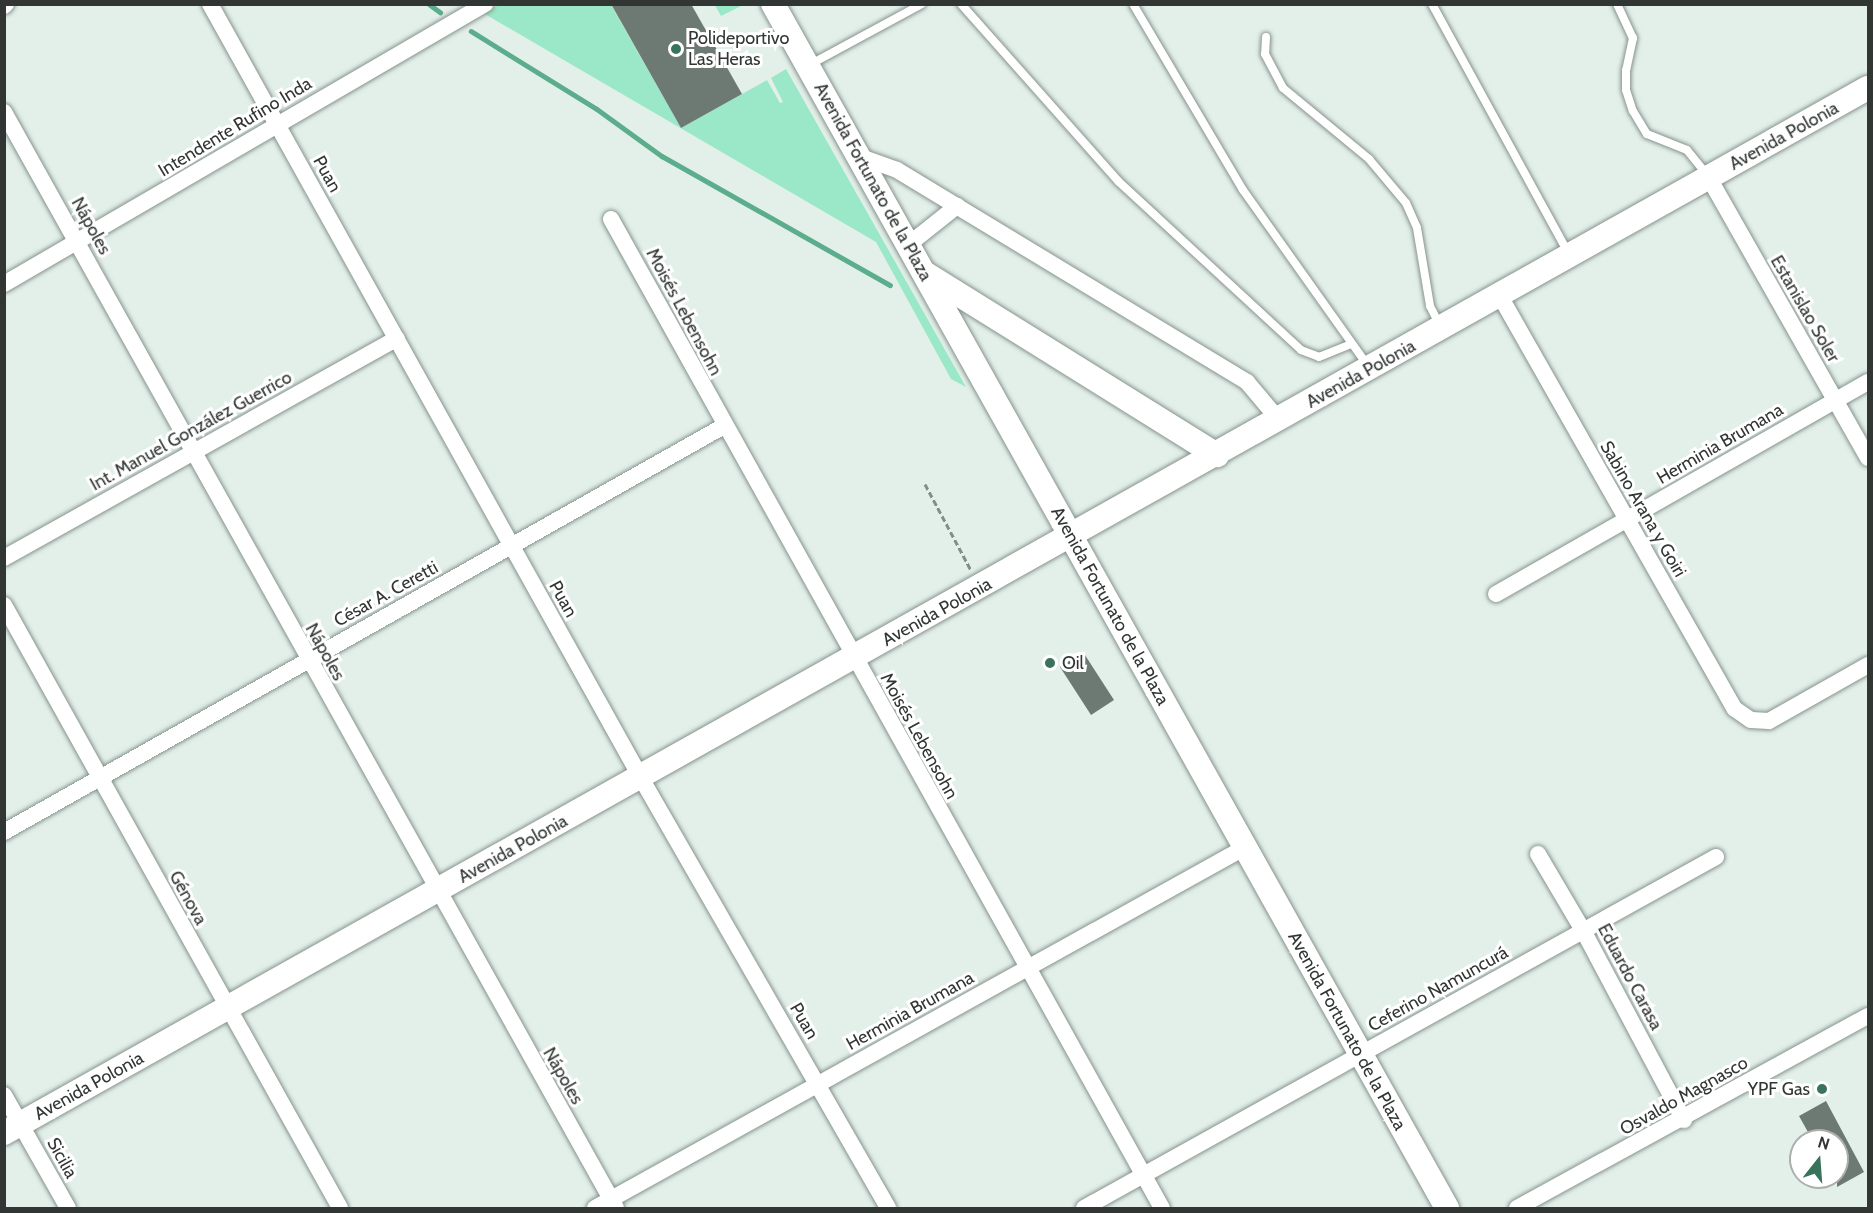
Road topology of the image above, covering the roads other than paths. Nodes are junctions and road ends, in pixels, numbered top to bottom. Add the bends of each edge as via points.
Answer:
1 (210, 4) edge
2 (485, 4) edge
3 (773, 4) edge
4 (922, 4) edge
5 (961, 4) edge
6 (1133, 4) edge
7 (1432, 4) edge
8 (1617, 4) edge
9 (1266, 37) dead end
10 (807, 66) junction
11 (1869, 88) edge
12 (4, 112) edge
13 (277, 124) junction
14 (858, 156) junction
15 (1709, 178) junction
16 (957, 206) junction
17 (611, 219) dead end
18 (78, 243) junction
19 (908, 245) junction
20 (1570, 256) junction
21 (923, 272) junction
22 (4, 284) edge
23 (1500, 296) junction
24 (1441, 329) junction
25 (398, 338) junction
26 (1352, 344) junction
27 (1370, 369) junction
28 (1869, 382) edge
29 (1836, 401) junction
30 (1279, 420) junction
31 (723, 426) junction
32 (194, 452) junction
33 (1216, 455) junction
34 (1869, 458) edge
35 (1627, 519) junction
36 (1071, 537) junction
37 (511, 546) junction
38 (4, 558) edge
39 (1496, 594) dead end
40 (4, 605) edge
41 (853, 659) junction
42 (308, 660) junction
43 (1869, 665) edge
44 (98, 778) junction
45 (641, 778) junction
46 (4, 832) edge
47 (1244, 848) junction
48 (1538, 854) dead end
49 (1716, 857) dead end
50 (436, 892) junction
51 (1584, 932) junction
52 (1027, 968) junction
53 (227, 1009) junction
54 (1868, 1016) edge
55 (1360, 1054) junction
56 (818, 1084) junction
57 (4, 1095) edge
58 (1684, 1120) junction
59 (13, 1128) edge
60 (1143, 1175) junction
61 (613, 1204) edge
62 (68, 1209) edge
63 (340, 1209) edge
64 (595, 1209) edge
65 (888, 1209) edge
66 (1084, 1209) edge
67 (1162, 1209) edge
68 (1447, 1209) edge
69 (1517, 1209) edge

1 - 13 street, Puan
2 - 13 street, Intendente Rufino Inda
3 - 10 main road, Avenida Fortunato de la Plaza
4 - 10 lane
5 - 26 lane via 1118,181 1295,346 1318,357
6 - 26 lane via 1243,190
7 - 20 lane
8 - 15 lane via 1633,38 1626,90 1633,111 1647,134 1688,150
9 - 24 lane via 1267,62 1283,88 1369,159 1406,202 1417,228 1430,306
10 - 14 main road, Avenida Fortunato de la Plaza
11 - 15 main road, Avenida Polonia
12 - 18 street, Nápoles
13 - 18 street, Intendente Rufino Inda
13 - 25 street, Puan
14 - 16 street via 897,170
14 - 19 main road, Avenida Fortunato de la Plaza
15 - 20 main road, Avenida Polonia
15 - 29 street, Estanislao Soler
16 - 19 street
16 - 30 street via 1247,382
17 - 31 street, Moisés Lebensohn
18 - 22 street, Intendente Rufino Inda
18 - 32 street, Nápoles
19 - 21 main road, Avenida Fortunato de la Plaza
20 - 23 main road, Avenida Polonia
21 - 33 main road
21 - 36 main road, Avenida Fortunato de la Plaza
23 - 24 main road, Avenida Polonia
23 - 35 street, Sabino Arana y Goiri
24 - 27 main road, Avenida Polonia
25 - 32 street, Int. Manuel González Guerrico
25 - 37 street, Puan
26 - 27 lane
27 - 30 main road, Avenida Polonia
28 - 29 street, Herminia Brumana
29 - 34 street, Estanislao Soler
29 - 35 street, Herminia Brumana
30 - 33 main road, Avenida Polonia
31 - 37 street, César A. Ceretti
31 - 41 street, Moisés Lebensohn
32 - 38 street, Int. Manuel González Guerrico
32 - 42 street, Nápoles
33 - 36 main road, Avenida Polonia
35 - 39 street, Herminia Brumana
35 - 43 street, Sabino Arana y Goiri via 1734,709 1751,720 1768,721
36 - 41 main road, Avenida Polonia
36 - 47 main road, Avenida Fortunato de la Plaza
37 - 42 street, César A. Ceretti
37 - 45 street, Puan
40 - 44 street, Génova
41 - 45 main road, Avenida Polonia
41 - 52 street, Moisés Lebensohn
42 - 44 street, César A. Ceretti
42 - 50 street, Nápoles
44 - 46 street, César A. Ceretti
44 - 53 street, Génova
45 - 50 main road, Avenida Polonia
45 - 56 street, Puan
47 - 52 street, Herminia Brumana
47 - 55 main road, Avenida Fortunato de la Plaza
48 - 51 street, Eduardo Carasa
49 - 51 street, Ceferino Namuncurá
50 - 53 main road, Avenida Polonia
50 - 61 street, Nápoles
51 - 55 street, Ceferino Namuncurá
51 - 58 street, Eduardo Carasa
52 - 56 street, Herminia Brumana
52 - 60 street, Moisés Lebensohn
53 - 59 main road, Avenida Polonia
53 - 63 street, Génova
54 - 58 street, Osvaldo Magnasco
55 - 60 street, Ceferino Namuncurá
55 - 68 main road, Avenida Fortunato de la Plaza
56 - 61 street, Herminia Brumana
56 - 65 street, Puan
57 - 59 street, Sicilia
58 - 69 street, Osvaldo Magnasco
59 - 62 street, Sicilia
60 - 66 street, Ceferino Namuncurá
60 - 67 street, Moisés Lebensohn
61 - 64 street, Herminia Brumana

